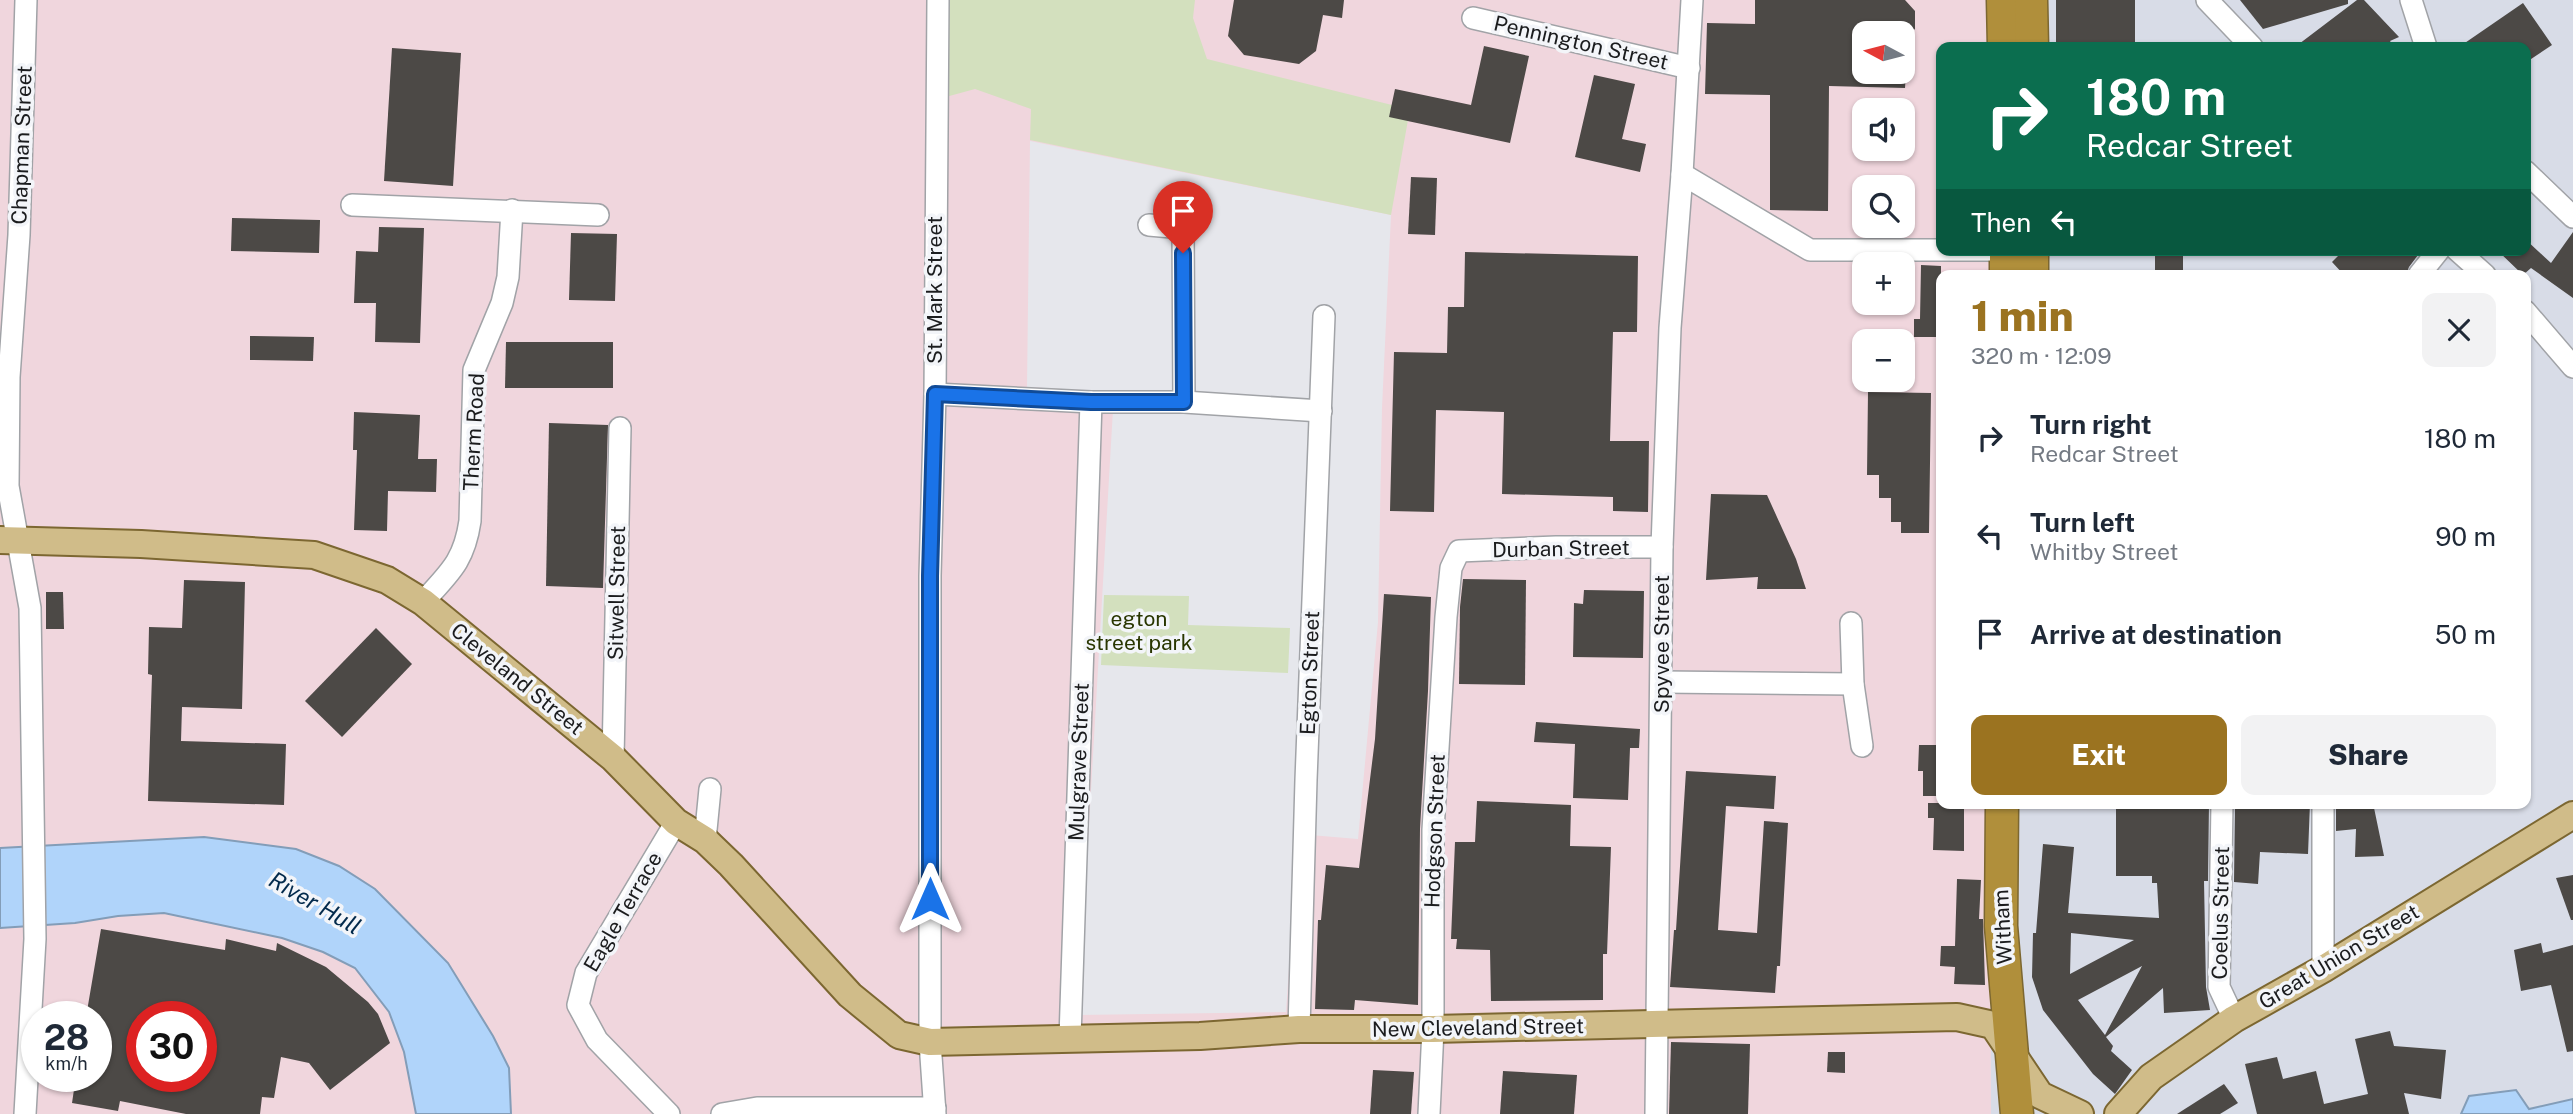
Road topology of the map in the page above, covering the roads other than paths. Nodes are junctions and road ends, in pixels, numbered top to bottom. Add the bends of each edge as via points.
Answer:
1 (26, 0) edge
2 (938, 0) edge
3 (1692, 0) edge
4 (2003, 0) edge
5 (2031, 0) edge
6 (2207, 0) edge
7 (2410, 0) edge
8 (1473, 18) dead end
9 (2004, 42) edge
10 (2032, 42) edge
11 (2247, 42) edge
12 (2424, 42) edge
13 (1689, 68) junction
14 (1682, 174) junction
15 (2531, 176) edge
16 (352, 205) dead end
17 (512, 210) junction
18 (598, 215) dead end
19 (2573, 217) edge
20 (1149, 225) dead end
21 (1936, 250) edge
22 (2434, 256) edge
23 (2464, 256) edge
24 (2423, 270) edge
25 (2479, 270) edge
26 (1324, 316) dead end
27 (2531, 319) edge
28 (2573, 367) edge
29 (935, 394) junction
30 (1091, 402) junction
31 (1184, 402) junction
32 (1321, 411) junction
33 (620, 428) dead end
34 (8, 540) edge
35 (1662, 547) junction
36 (1460, 551) joint
37 (423, 602) junction
38 (1851, 623) dead end
39 (1662, 681) junction
40 (1853, 684) junction
41 (1862, 746) dead end
42 (613, 758) junction
43 (710, 789) dead end
44 (2002, 809) edge
45 (2019, 809) edge
46 (2222, 809) edge
47 (2323, 809) edge
48 (2573, 815) edge
49 (676, 822) junction
50 (705, 840) junction
51 (2323, 969) junction
52 (2234, 1019) junction
53 (1657, 1024) junction
54 (1299, 1029) junction
55 (1433, 1029) junction
56 (1070, 1038) junction
57 (930, 1042) junction
58 (2012, 1051) junction
59 (935, 1111) edge
60 (25, 1114) edge
61 (669, 1114) edge
62 (722, 1114) edge
63 (1429, 1114) edge
64 (1656, 1114) edge
65 (2017, 1114) edge
66 (2080, 1114) edge
67 (2118, 1114) edge

1 - 34 street, Chapman Street via 19,235 9,377
2 - 29 street, St. Mark Street
3 - 13 street, Spyvee Street
4 - 9 highway
5 - 10 highway
6 - 11 street
7 - 12 street
8 - 13 street, Pennington Street
13 - 14 street, Spyvee Street
14 - 21 street via 1810,250
14 - 35 street, Spyvee Street via 1670,328
15 - 19 street
16 - 17 street
17 - 18 street
17 - 37 street, Therm Road via 502,303 474,370 467,545
20 - 31 street via 1183,228
22 - 24 street
23 - 25 street
26 - 32 street, Egton Street
27 - 28 street
29 - 30 street
29 - 57 street, St. Mark Street via 930,576
30 - 31 street
30 - 56 street, Mulgrave Street
31 - 32 street
32 - 54 street, Egton Street
33 - 42 street, Sitwell Street
34 - 37 main road, Cleveland Street via 314,555 387,580
34 - 60 street, Chapman Street via 30,608 34,939
35 - 36 street, Durban Street
35 - 39 street, Spyvee Street
36 - 55 street, Hodgson Street via 1451,568 1446,617 1434,816
37 - 42 main road, Cleveland Street
38 - 40 street
39 - 40 street
39 - 53 street, Spyvee Street
40 - 41 street
42 - 49 main road, Cleveland Street
43 - 50 street
44 - 58 highway, Witham via 2001,926
45 - 58 highway, Witham
46 - 52 street, Coelus Street via 2219,987
47 - 51 street
48 - 51 main road, Great Union Street
49 - 50 main road, Cleveland Street
49 - 61 street, Eagle Terrace via 586,973 578,1005 597,1040
50 - 57 main road, Cleveland Street via 850,995 899,1035
51 - 52 main road, Great Union Street
52 - 67 main road, Great Union Street via 2151,1077
53 - 55 main road, New Cleveland Street
53 - 58 main road, New Cleveland Street via 1957,1017 1993,1025
53 - 64 street, Spyvee Street
54 - 55 main road, New Cleveland Street
54 - 56 main road, New Cleveland Street
55 - 63 street, Hodgson Street
56 - 57 main road, New Cleveland Street
57 - 59 street, St. Mark Street
58 - 65 highway, Witham
58 - 66 main road via 2040,1095
59 - 62 street via 757,1108

